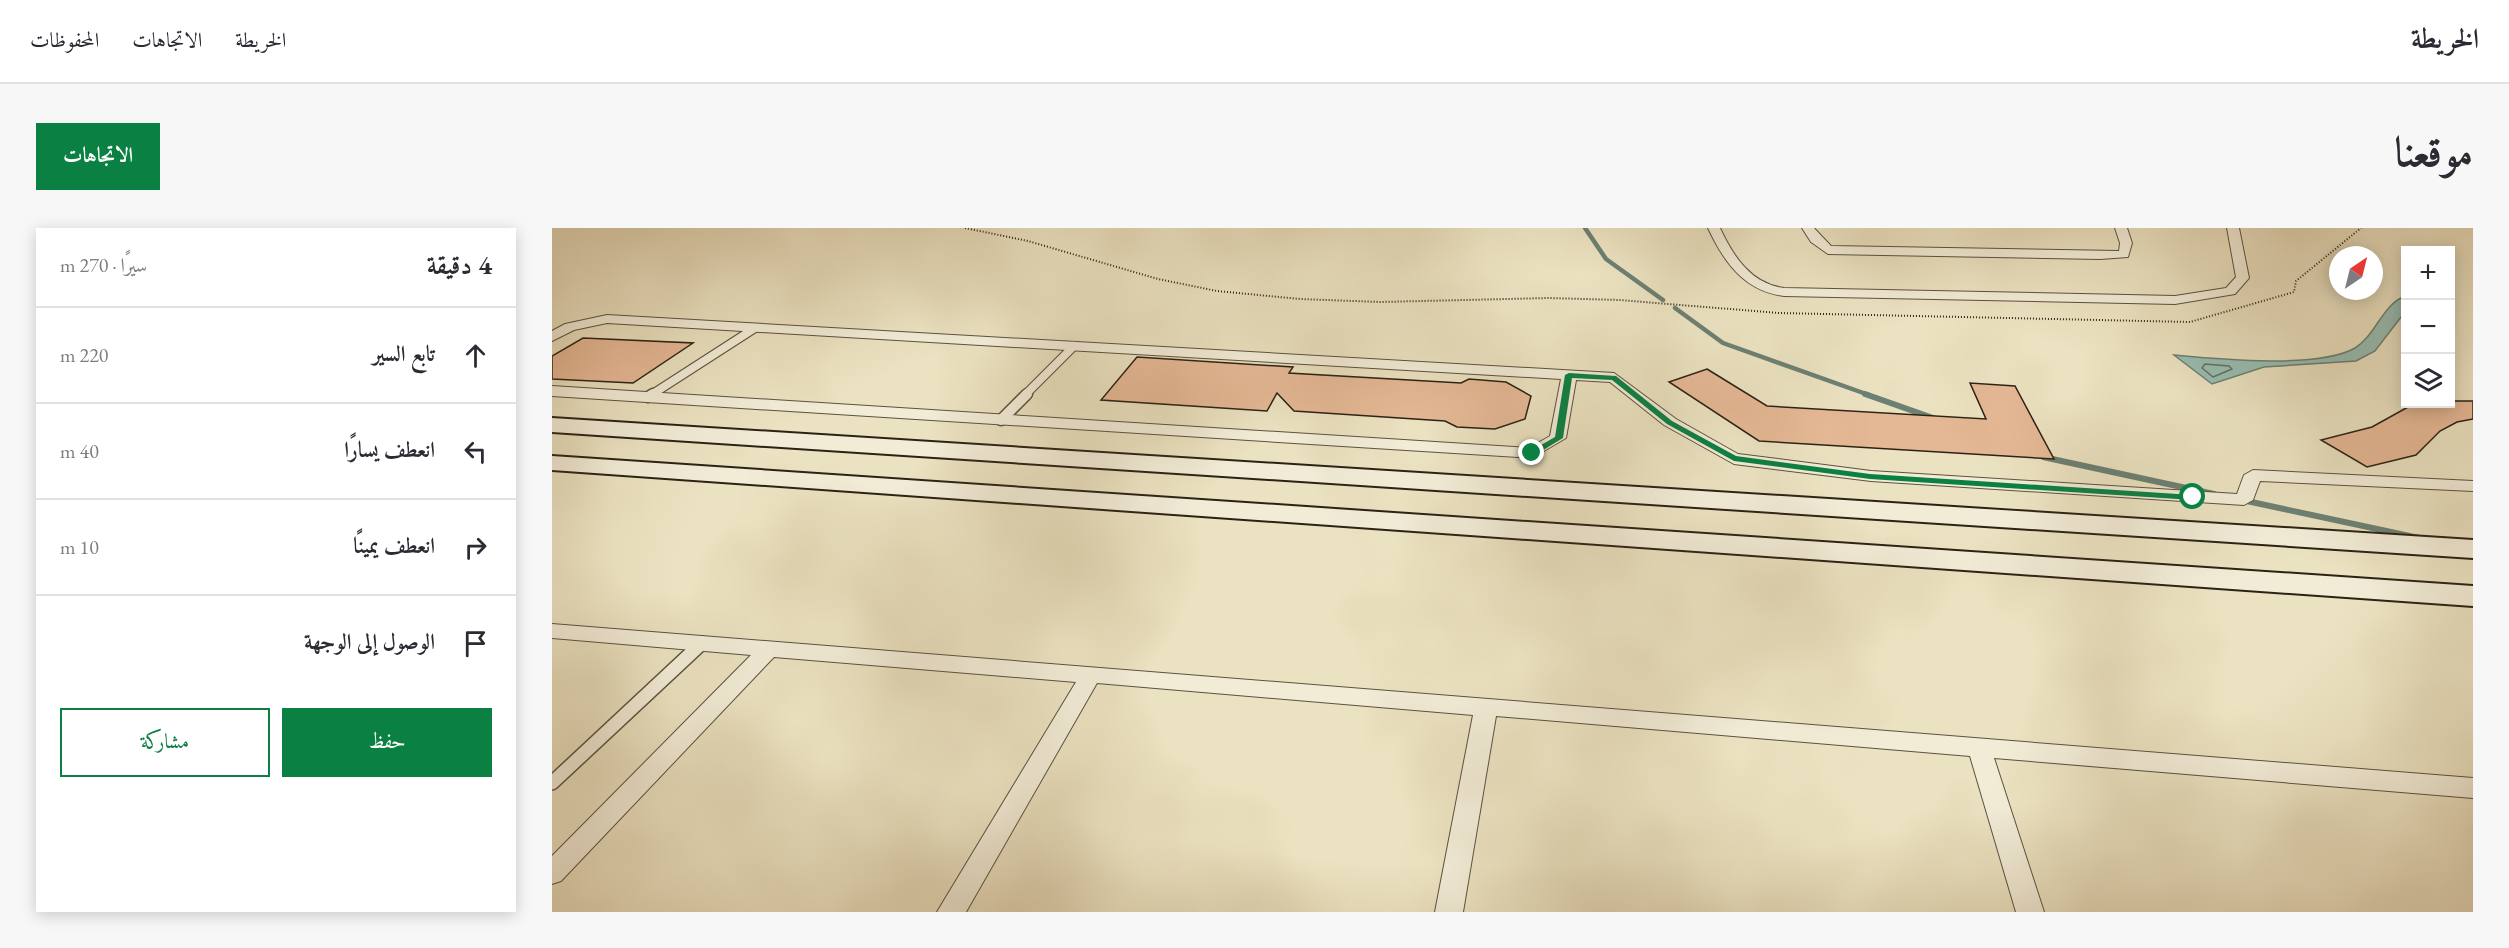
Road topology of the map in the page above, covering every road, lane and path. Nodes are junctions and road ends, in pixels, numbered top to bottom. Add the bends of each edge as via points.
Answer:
1 (965, 228) edge
2 (1714, 228) edge
3 (1808, 228) edge
4 (2121, 228) edge
5 (2233, 228) edge
6 (2361, 228) edge
7 (756, 328) junction
8 (552, 337) edge
9 (1074, 346) junction
10 (1569, 375) junction
11 (552, 391) edge
12 (648, 397) junction
13 (1001, 420) junction
14 (552, 425) edge
15 (552, 463) edge
16 (2473, 486) edge
17 (2473, 549) edge
18 (2473, 596) edge
19 (552, 631) edge
20 (702, 643) junction
21 (770, 649) junction
22 (1091, 675) junction
23 (1486, 707) junction
24 (1979, 748) junction
25 (552, 783) edge
26 (2472, 789) edge
27 (552, 873) edge
28 (951, 912) edge
29 (1449, 912) edge
30 (2030, 912) edge

1 - 6 path via 1029,241 1158,279 1217,291 1300,299 1380,302 1549,298 1779,313 2190,322 2294,292 2296,281
2 - 5 street via 1727,252 1749,277 1771,290 2175,300 2230,291 2243,278
3 - 4 street via 1828,250 2100,255 2124,254 2126,243
7 - 8 street via 607,319 570,327
7 - 9 street
7 - 12 lane
9 - 10 street
9 - 13 lane
10 - 13 street via 1558,438 1532,453
10 - 16 street via 1614,378 1670,422 1734,459 1870,476 2244,500 2253,475
11 - 12 street
12 - 13 street
14 - 17 main road
15 - 18 main road
19 - 20 street
20 - 21 street
20 - 25 lane
21 - 22 street
21 - 27 street
22 - 23 street
22 - 28 street
23 - 24 street
23 - 29 street
24 - 26 street
24 - 30 street

